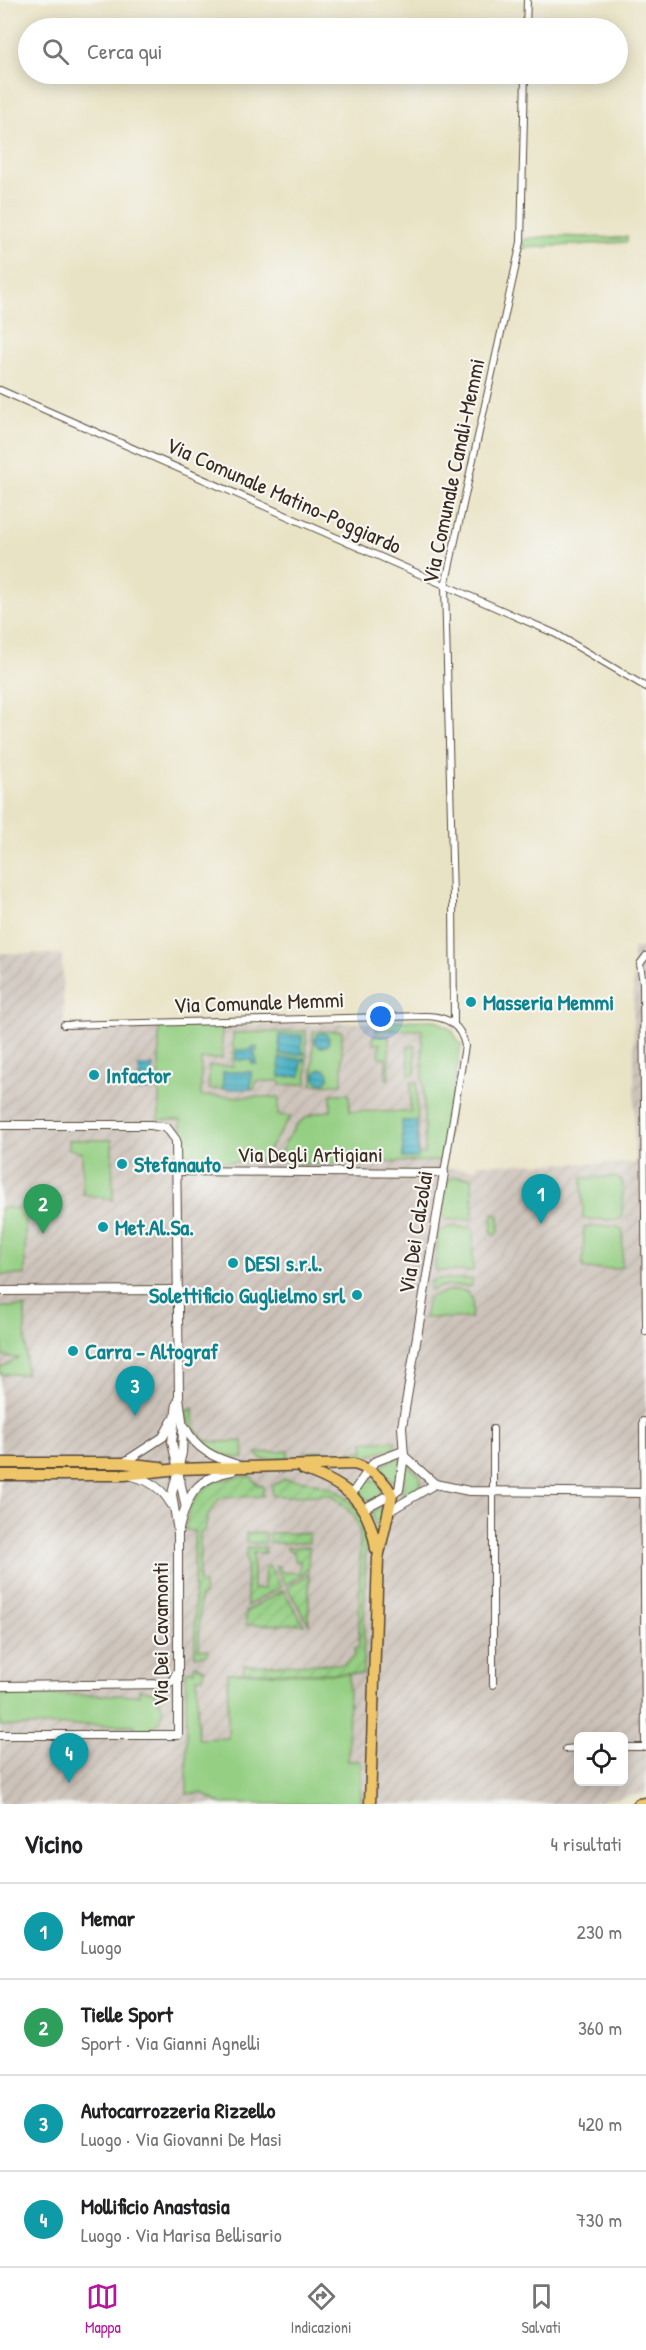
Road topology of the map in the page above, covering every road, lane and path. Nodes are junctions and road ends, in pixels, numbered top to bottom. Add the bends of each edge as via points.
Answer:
1 (526, 0) edge
2 (526, 18) edge
3 (525, 84) edge
4 (0, 390) edge
5 (445, 586) junction
6 (646, 687) edge
7 (646, 956) edge
8 (453, 1023) junction
9 (63, 1025) dead end
10 (645, 1117) edge
11 (0, 1125) edge
12 (177, 1171) junction
13 (444, 1173) junction
14 (646, 1286) edge
15 (179, 1290) junction
16 (0, 1291) edge
17 (646, 1332) edge
18 (178, 1418) junction
19 (643, 1421) dead end
20 (493, 1429) dead end
21 (403, 1453) junction
22 (0, 1463) edge
23 (123, 1463) junction
24 (299, 1467) junction
25 (245, 1468) junction
26 (178, 1469) junction
27 (367, 1469) junction
28 (0, 1475) edge
29 (125, 1475) junction
30 (435, 1484) junction
31 (492, 1493) junction
32 (643, 1493) junction
33 (352, 1494) junction
34 (392, 1496) junction
35 (185, 1504) junction
36 (172, 1507) junction
37 (365, 1508) junction
38 (391, 1510) junction
39 (178, 1532) junction
40 (378, 1558) junction
41 (180, 1665) junction
42 (493, 1685) dead end
43 (0, 1686) edge
44 (0, 1735) edge
45 (628, 1747) edge
46 (574, 1748) edge
47 (566, 1749) dead end
48 (646, 1803) edge
49 (370, 1804) edge
50 (639, 1804) edge

1 - 2 street
3 - 5 street, Via Comunale Canali-Memmi via 521,242
4 - 5 street, Via Comunale Matino-Poggiardo
5 - 6 street, Via Comunale Matino-Poggiardo via 555,634
5 - 8 street, Via Comunale Canali-Memmi
7 - 10 street via 640,968
8 - 9 street, Via Comunale Memmi via 443,1017 425,1016
8 - 13 street, Via Dei Calzolai via 465,1046
10 - 14 street
11 - 12 street via 167,1128 176,1140
12 - 13 street, Via Degli Artigiani
12 - 15 street
13 - 21 street, Via Dei Calzolai via 404,1418
14 - 17 street
15 - 16 street
15 - 18 street
18 - 23 street via 163,1437
18 - 25 street via 205,1452
18 - 26 street via 183,1442
19 - 32 street
20 - 31 street
21 - 27 street via 374,1462
21 - 30 street
21 - 34 street, Via Dei Calzolai via 399,1490
22 - 23 main road
23 - 26 main road
24 - 25 main road
24 - 27 main road via 354,1464
24 - 33 main road
25 - 26 main road
25 - 35 street via 214,1474 191,1493
26 - 29 main road
26 - 35 street
26 - 36 street
27 - 33 street
27 - 34 main road
28 - 29 main road
29 - 36 street via 153,1484
30 - 31 street
30 - 38 street
31 - 32 street
31 - 42 street
32 - 45 street via 645,1747
33 - 37 main road
34 - 37 street
34 - 38 main road
35 - 39 street
36 - 39 street
37 - 40 main road
38 - 40 main road
39 - 41 street, Via Dei Cavamonti
40 - 49 main road
41 - 43 street via 167,1684
41 - 44 street, Via Dei Cavamonti via 178,1735
46 - 47 street
48 - 50 main road

